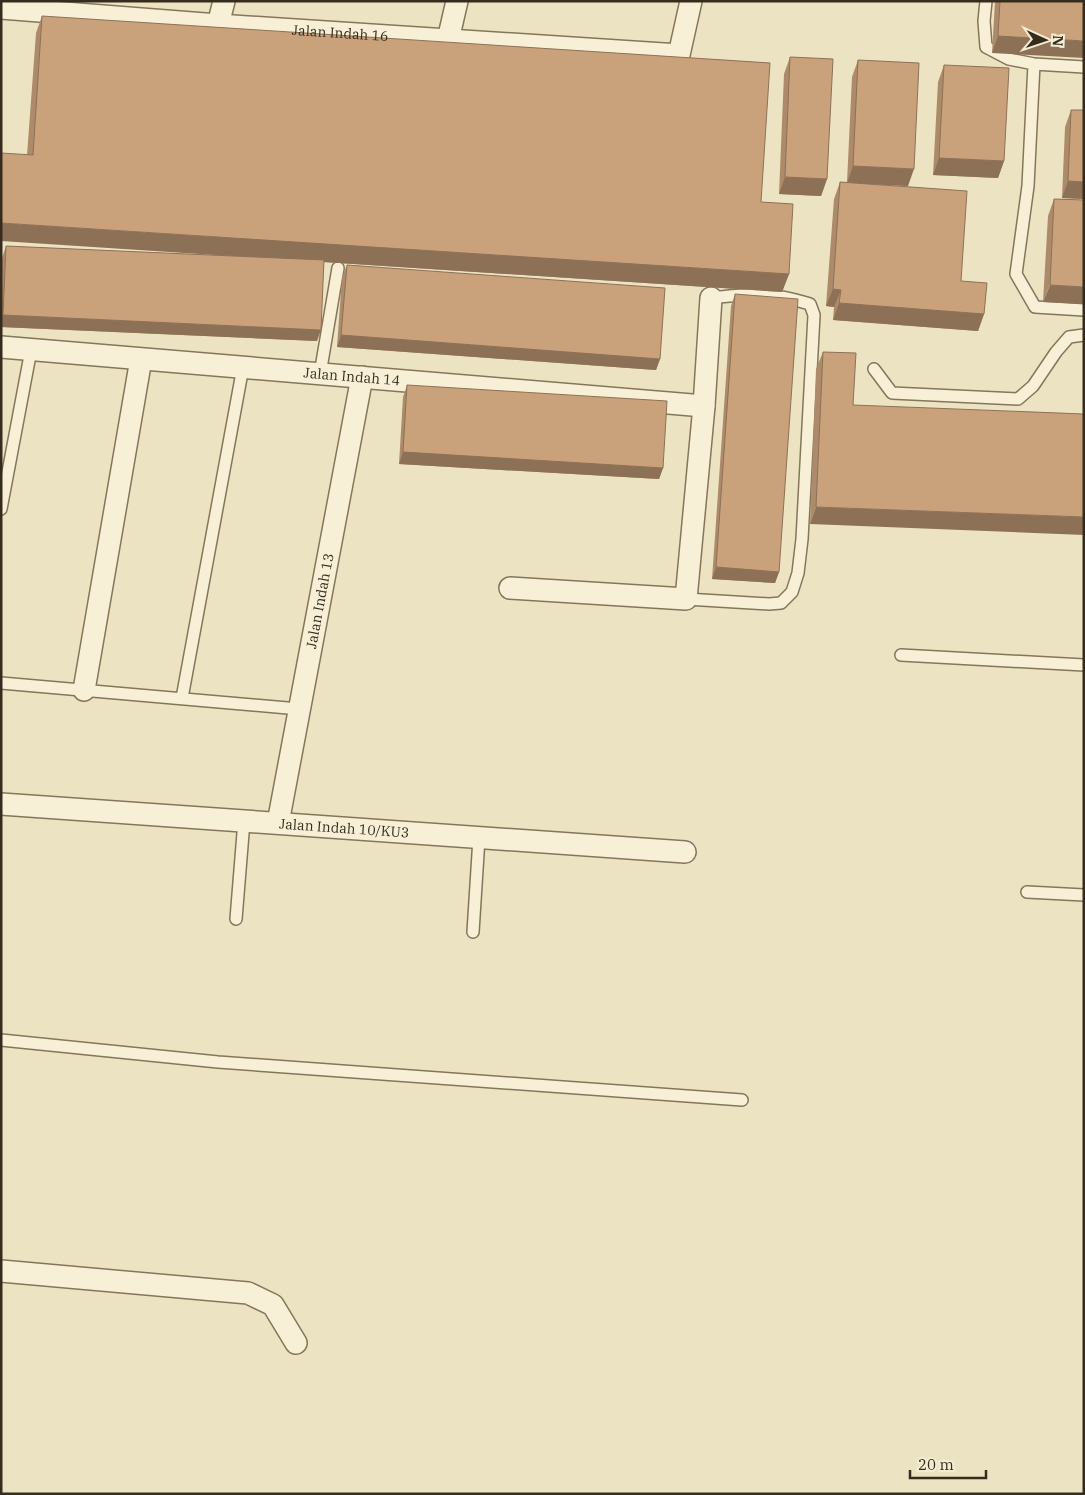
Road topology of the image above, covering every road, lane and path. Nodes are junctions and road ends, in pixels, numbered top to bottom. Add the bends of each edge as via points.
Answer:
1 (2, 1) edge
2 (224, 1) edge
3 (457, 1) edge
4 (690, 1) edge
5 (986, 1) edge
6 (1, 7) edge
7 (218, 25) junction
8 (448, 40) junction
9 (1034, 64) junction
10 (1084, 67) edge
11 (338, 268) dead end
12 (711, 298) joint
13 (1084, 310) edge
14 (1084, 335) edge
15 (1, 347) edge
16 (31, 350) junction
17 (141, 359) junction
18 (243, 367) junction
19 (874, 369) dead end
20 (320, 374) junction
21 (362, 377) junction
22 (704, 406) junction
23 (1, 509) edge
24 (510, 588) dead end
25 (686, 599) junction
26 (901, 655) dead end
27 (1084, 665) edge
28 (1, 682) edge
29 (84, 690) junction
30 (182, 698) junction
31 (299, 708) junction
32 (1, 804) edge
33 (244, 821) junction
34 (278, 823) junction
35 (479, 838) junction
36 (685, 852) dead end
37 (1027, 892) dead end
38 (1084, 895) edge
39 (236, 919) dead end
40 (473, 932) dead end
41 (1, 1040) edge
42 (742, 1100) dead end
43 (1, 1271) edge
44 (296, 1343) dead end

1 - 6 street
2 - 7 street
3 - 8 street
4 - 8 street, Jalan Indah 16 via 679,55
5 - 9 lane via 986,47 1009,59
6 - 7 street, Jalan Indah 16
7 - 8 street, Jalan Indah 16
9 - 10 lane
9 - 13 lane via 1028,186 1016,274 1035,307
11 - 20 lane
12 - 22 street
12 - 25 lane via 767,295 810,304 812,309 802,539 792,592 781,603
14 - 19 lane via 1069,337 1033,386 1018,399 892,393
15 - 16 street, Jalan Indah 14
16 - 17 street, Jalan Indah 14
16 - 23 lane
17 - 18 street, Jalan Indah 14
17 - 29 street
18 - 20 street, Jalan Indah 14
18 - 30 lane
20 - 21 street, Jalan Indah 14
21 - 22 street, Jalan Indah 14
21 - 31 street, Jalan Indah 13
22 - 25 street
24 - 25 street
26 - 27 lane
28 - 29 lane
29 - 30 lane
30 - 31 lane
31 - 34 street, Jalan Indah 13
32 - 33 street, Jalan Indah 10/KU3
33 - 34 street, Jalan Indah 10/KU3
33 - 39 lane
34 - 35 street, Jalan Indah 10/KU3
35 - 36 street, Jalan Indah 10/KU3
35 - 40 lane
37 - 38 lane
41 - 42 lane via 218,1062
43 - 44 street via 248,1293 273,1305

